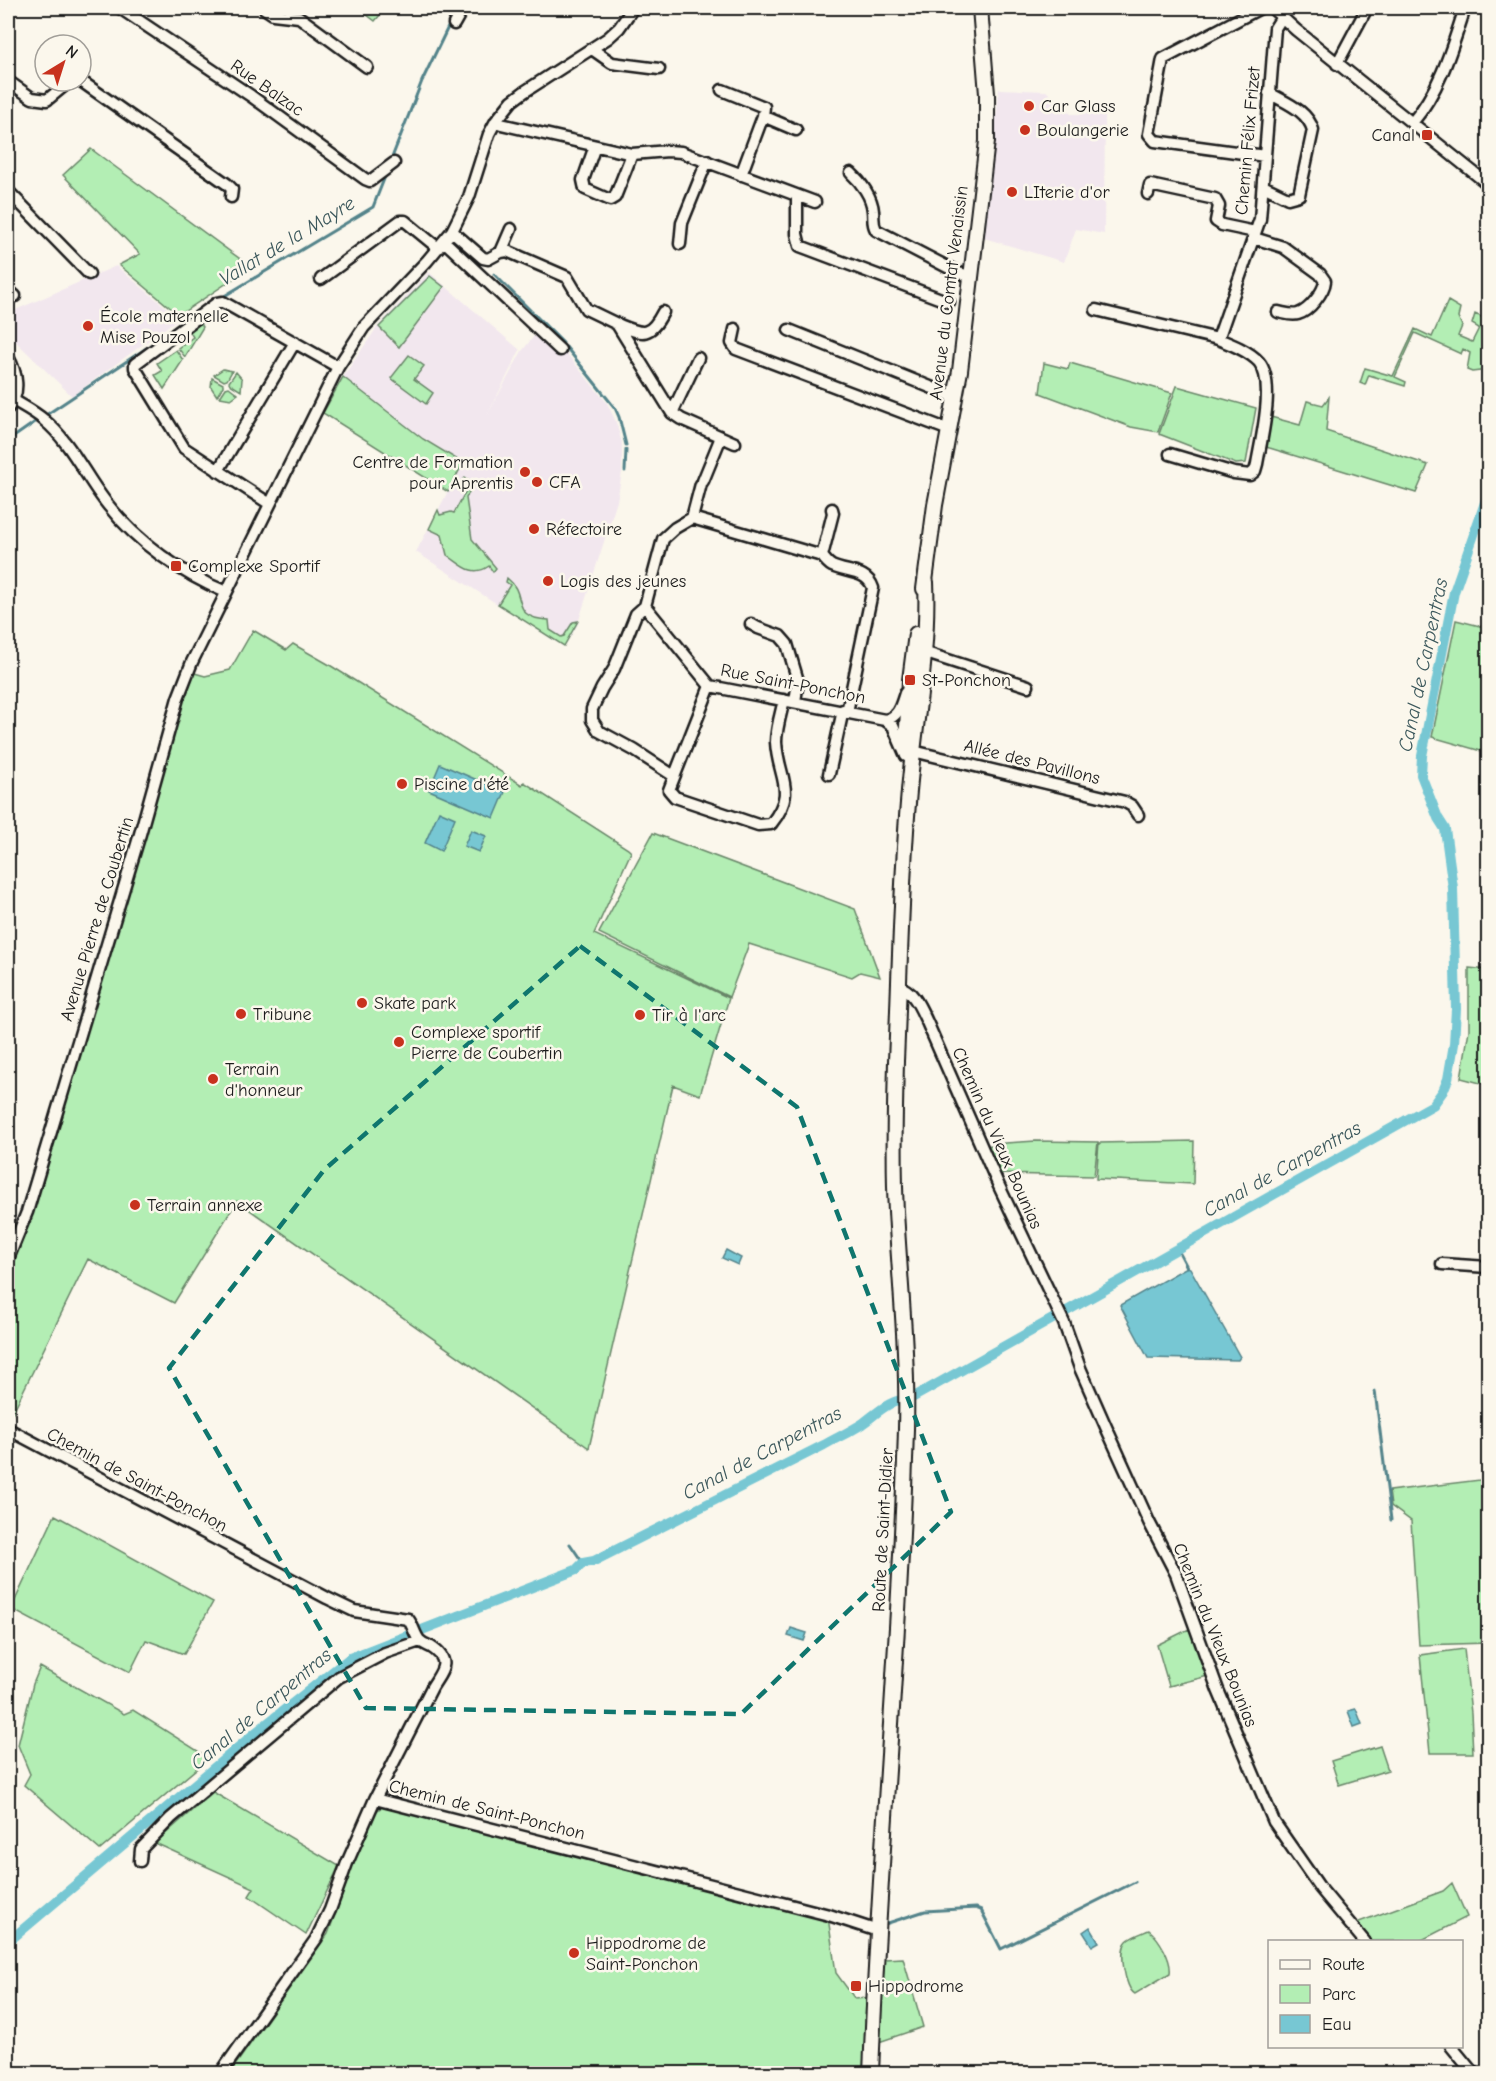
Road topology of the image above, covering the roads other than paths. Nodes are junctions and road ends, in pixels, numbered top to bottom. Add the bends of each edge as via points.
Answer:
1 (120, 8) edge
2 (264, 8) edge
3 (463, 8) edge
4 (633, 8) edge
5 (980, 8) edge
6 (1260, 8) edge
7 (1272, 8) edge
8 (1367, 8) edge
9 (1465, 8) edge
10 (1282, 17) junction
11 (454, 24) dead end
12 (592, 49) junction
13 (1337, 64) junction
14 (367, 67) dead end
15 (658, 69) dead end
16 (8, 81) edge
17 (93, 89) edge
18 (722, 90) dead end
19 (55, 93) edge
20 (1269, 93) junction
21 (764, 116) junction
22 (496, 121) junction
23 (1412, 123) junction
24 (796, 130) dead end
25 (595, 146) junction
26 (632, 154) junction
27 (1265, 156) junction
28 (706, 161) junction
29 (394, 163) dead end
30 (851, 173) dead end
31 (741, 175) junction
32 (1488, 184) edge
33 (1263, 186) junction
34 (8, 191) edge
35 (1148, 194) dead end
36 (796, 196) junction
37 (231, 197) dead end
38 (815, 202) dead end
39 (511, 229) dead end
40 (452, 231) junction
41 (1254, 235) junction
42 (680, 244) dead end
43 (441, 245) junction
44 (501, 252) junction
45 (89, 274) dead end
46 (970, 276) junction
47 (321, 279) dead end
48 (949, 302) dead end
49 (1096, 310) dead end
50 (663, 312) dead end
51 (1278, 312) dead end
52 (617, 324) junction
53 (735, 329) dead end
54 (789, 330) dead end
55 (1218, 339) junction
56 (295, 342) junction
57 (560, 350) dead end
58 (8, 357) edge
59 (698, 358) dead end
60 (338, 367) junction
61 (955, 397) junction
62 (10, 404) edge
63 (672, 413) junction
64 (949, 430) junction
65 (721, 437) junction
66 (735, 443) dead end
67 (1170, 454) dead end
68 (218, 471) junction
69 (270, 504) junction
70 (832, 509) dead end
71 (692, 518) junction
72 (822, 556) junction
73 (226, 592) junction
74 (645, 606) junction
75 (751, 624) dead end
76 (919, 650) junction
77 (710, 686) junction
78 (1028, 686) dead end
79 (789, 701) junction
80 (919, 701) junction
81 (845, 711) junction
82 (894, 722) junction
83 (911, 749) junction
84 (829, 774) dead end
85 (674, 776) junction
86 (1138, 815) dead end
87 (899, 987) junction
88 (8, 1259) edge
89 (1442, 1264) dead end
90 (1488, 1267) edge
91 (8, 1429) edge
92 (419, 1640) junction
93 (375, 1799) junction
94 (140, 1861) dead end
95 (878, 1931) junction
96 (1364, 1940) edge
97 (1453, 2048) edge
98 (220, 2073) edge
99 (871, 2073) edge
100 (1474, 2073) edge

1 - 29 street, Rue Balzac via 365,179 370,181
2 - 14 street via 273,14 299,17
3 - 11 street
4 - 12 street via 619,28
5 - 46 main road, Avenue du Comtat Venaissin via 987,129
6 - 27 street via 1163,59 1149,134 1155,141
7 - 10 street
8 - 13 street
9 - 23 street via 1446,65 1428,103
10 - 13 street
10 - 20 street, Chemin Félix Frizet via 1275,28
12 - 15 street via 612,63
12 - 22 street via 518,96
13 - 23 street
16 - 19 street via 32,98 47,100
17 - 37 street via 227,184 232,189
18 - 21 street via 764,107
20 - 27 street, Chemin Félix Frizet
20 - 33 street via 1310,120 1313,130 1299,195 1288,198
21 - 24 street
21 - 31 street
22 - 25 street
22 - 40 street via 469,197
23 - 32 street
25 - 26 street
25 - 26 street via 583,180 585,189 610,200 615,197
26 - 28 street via 681,152
27 - 33 street, Chemin Félix Frizet
28 - 31 street
28 - 42 street via 682,223
30 - 46 street via 866,191 876,230
31 - 36 street
33 - 41 street, Chemin Félix Frizet via 1260,219
34 - 45 street
35 - 41 street via 1150,184 1215,199 1219,206 1216,221
36 - 38 street
36 - 48 street via 796,234 800,246
39 - 44 street
40 - 43 street
40 - 44 street via 483,258
41 - 51 street via 1283,247 1325,281 1324,289 1305,311 1296,315
41 - 55 street, Chemin Félix Frizet
43 - 47 street via 400,221
43 - 57 street
43 - 60 street, Avenue Pierre de Coubertin via 364,327
44 - 52 street via 513,253 567,277 586,309
46 - 61 main road, Avenue du Comtat Venaissin
49 - 55 street
50 - 52 street via 655,328 649,331 634,331
52 - 63 street
53 - 64 street via 732,343 736,349
54 - 61 street
55 - 67 street via 1249,355 1264,374 1266,412 1255,471 1250,475 1234,473
56 - 60 street
56 - 68 street
56 - 68 street via 223,302 135,363 184,448
58 - 62 street via 16,394
59 - 63 street
60 - 69 street, Avenue Pierre de Coubertin
61 - 64 main road, Avenue du Comtat Venaissin
62 - 73 street via 44,419 55,430 107,505 132,531 194,578
63 - 65 street
64 - 76 main road, Avenue du Comtat Venaissin
65 - 66 street
65 - 71 street
68 - 69 street
69 - 73 street, Avenue Pierre de Coubertin
70 - 72 street
71 - 72 street
71 - 74 street via 663,539
72 - 81 street via 830,565 864,575 873,588
73 - 88 street, Avenue Pierre de Coubertin via 178,698 27,1212
74 - 77 street, Rue Saint-Ponchon
74 - 85 street via 636,614 614,669 592,709 592,720 599,731
75 - 79 street via 780,636 787,644 798,681
76 - 78 street
76 - 80 main road, Avenue du Comtat Venaissin
76 - 82 main road, Avenue du Comtat Venaissin
77 - 79 street, Rue Saint-Ponchon
77 - 85 street
79 - 81 street, Rue Saint-Ponchon
79 - 85 street via 776,739 786,799 771,824 758,825 675,797 669,790
80 - 82 street via 915,712
80 - 83 main road, Avenue du Comtat Venaissin
81 - 82 street, Rue Saint-Ponchon
81 - 84 street
82 - 83 main road, Avenue du Comtat Venaissin
83 - 86 street, Allée des Pavillons via 1125,802
83 - 87 main road, Avenue du Comtat Venaissin
87 - 95 main road, Route de Saint-Didier via 894,1166 906,1405
87 - 96 street, Chemin du Vieux Bounias via 913,996 927,1022 1046,1282 1106,1427 1176,1574 1218,1690 1274,1822 1320,1888
89 - 90 street
91 - 92 street, Chemin de Saint-Ponchon via 354,1611 408,1619
92 - 93 street, Chemin de Saint-Ponchon via 436,1651 444,1665
92 - 94 street via 339,1677 171,1818 141,1849
93 - 95 street, Chemin de Saint-Ponchon via 829,1915
93 - 98 street via 315,1939
95 - 99 main road, Route de Saint-Didier
97 - 100 street

